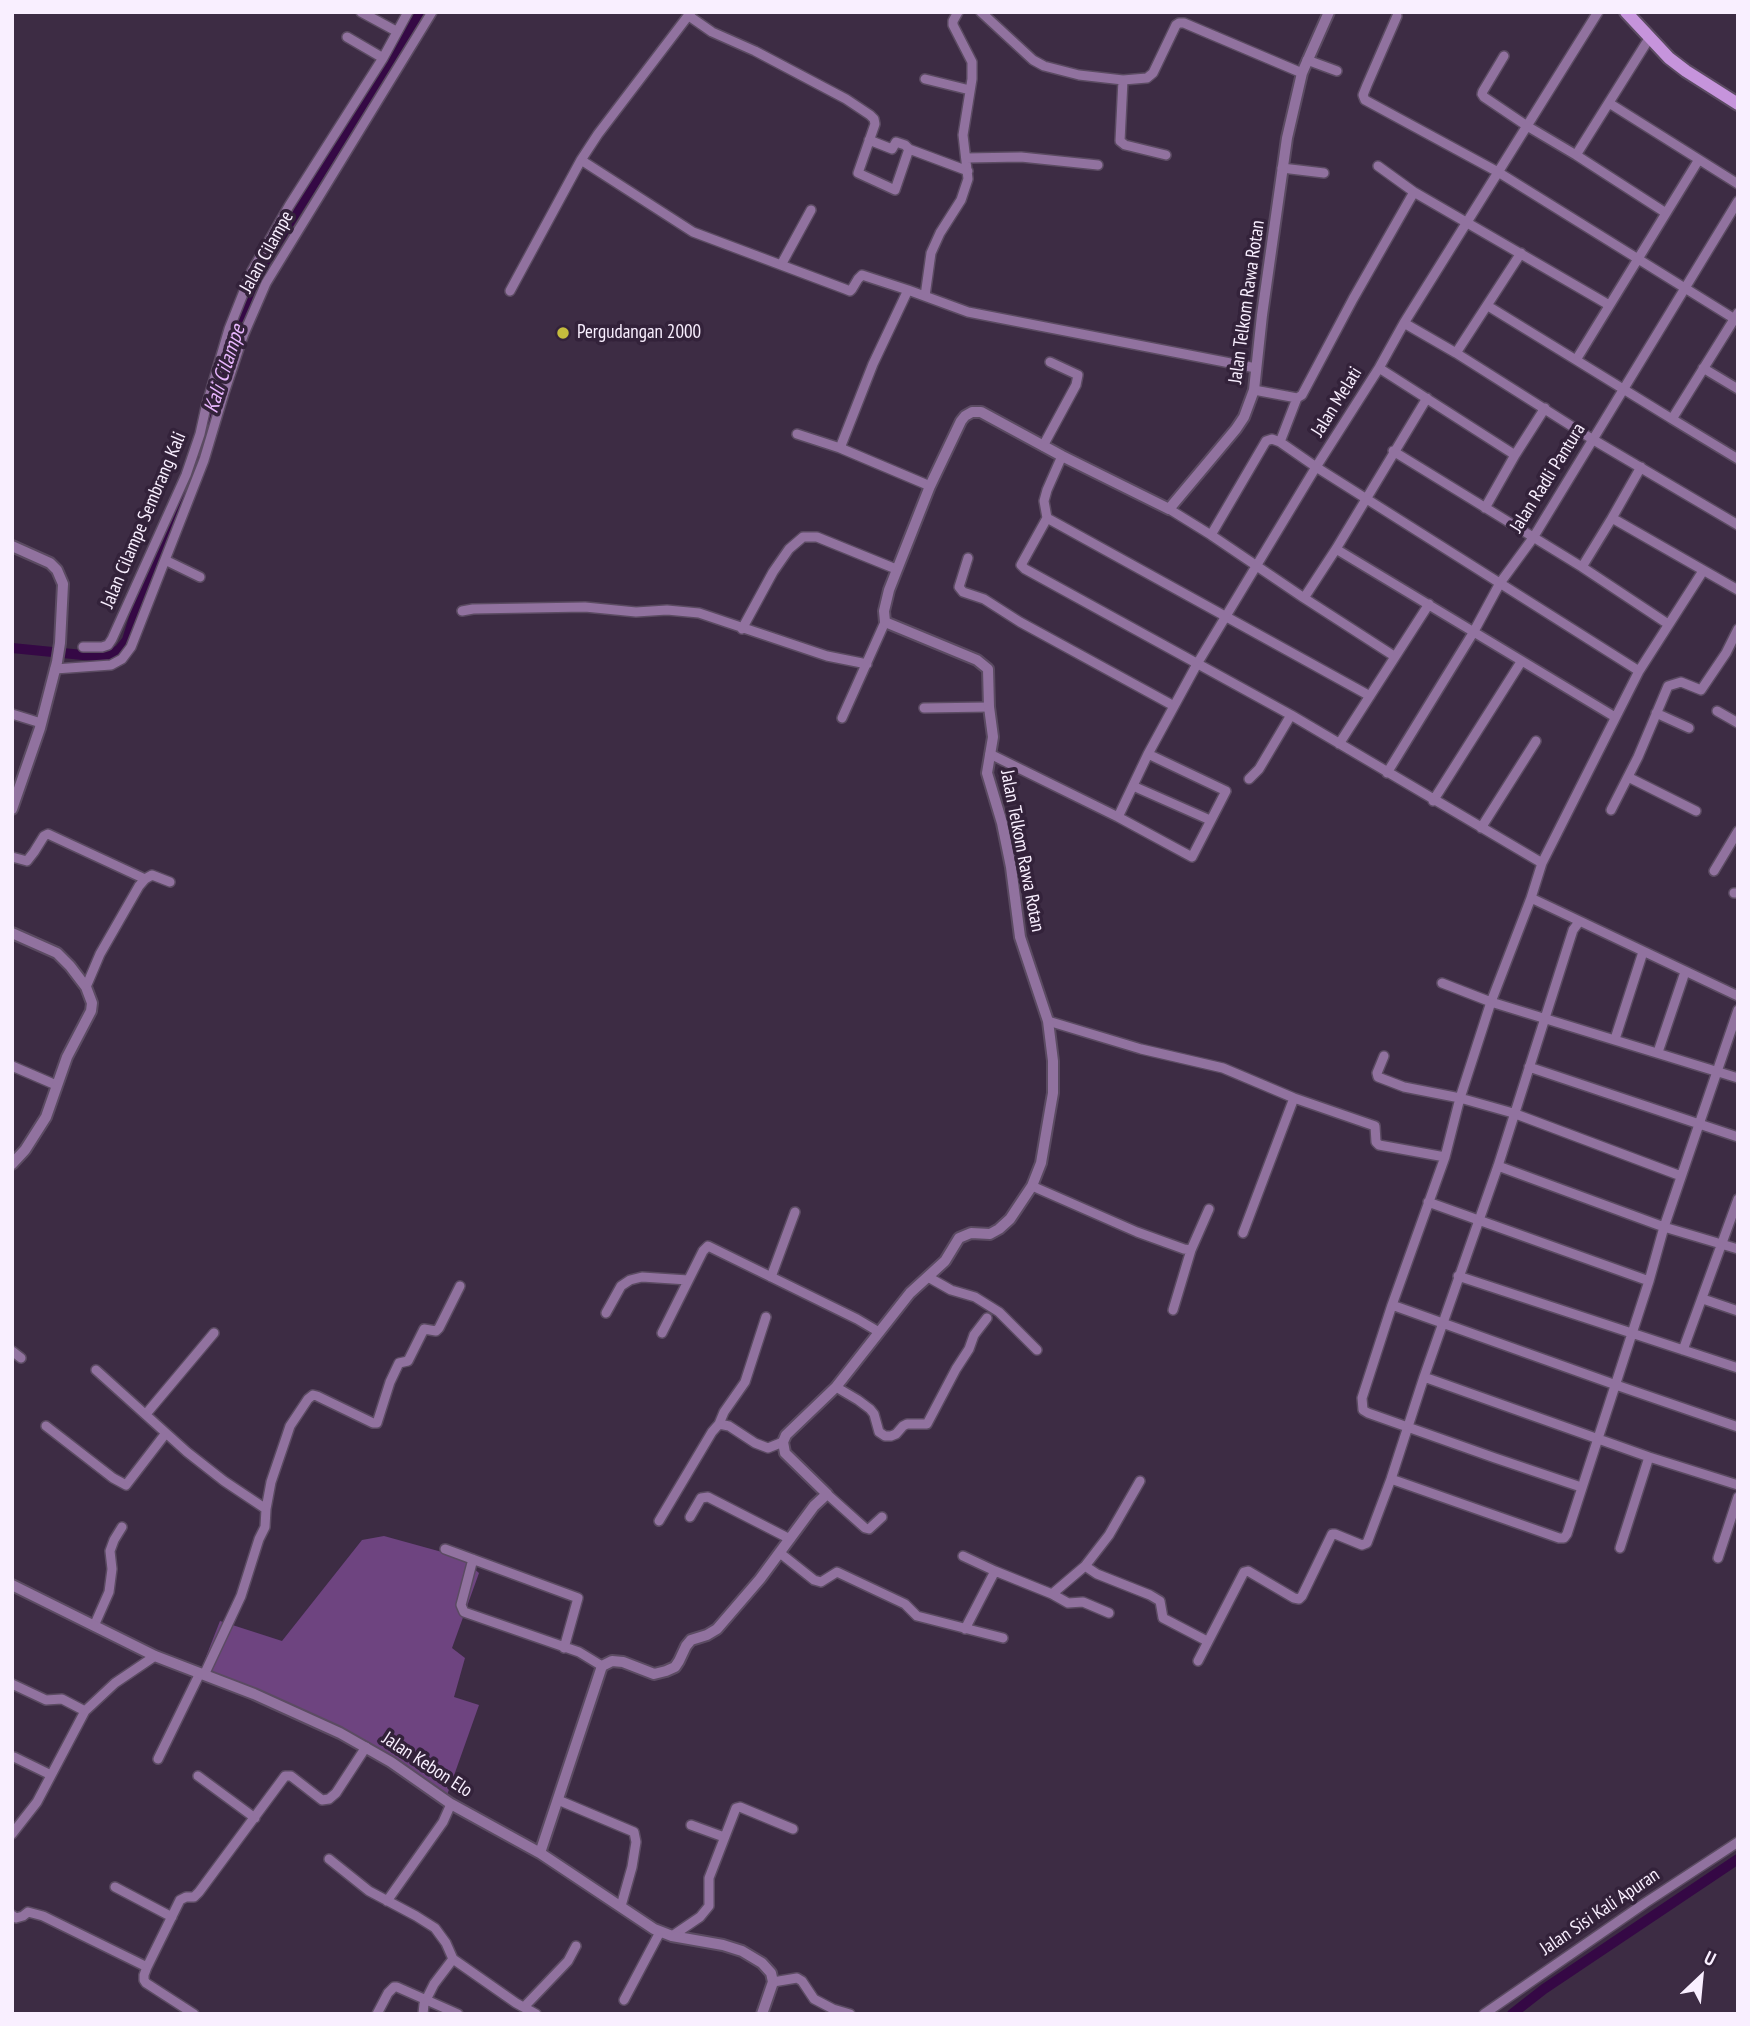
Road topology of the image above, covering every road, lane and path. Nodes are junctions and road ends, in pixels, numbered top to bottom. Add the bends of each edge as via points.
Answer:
1 (361, 12) edge
2 (408, 12) edge
3 (432, 12) edge
4 (958, 12) edge
5 (981, 12) edge
6 (1329, 12) edge
7 (1598, 12) edge
8 (1626, 12) edge
9 (690, 14) edge
10 (1397, 16) dead end
11 (396, 31) junction
12 (347, 37) dead end
13 (1650, 37) junction
14 (1504, 56) dead end
15 (383, 58) junction
16 (1307, 60) junction
17 (1337, 71) dead end
18 (1302, 73) junction
19 (925, 79) dead end
20 (1123, 80) junction
21 (970, 90) junction
22 (1609, 103) junction
23 (1738, 104) edge
24 (1527, 126) junction
25 (869, 140) junction
26 (909, 149) junction
27 (1166, 155) dead end
28 (1576, 155) junction
29 (966, 159) junction
30 (581, 160) junction
31 (1698, 161) junction
32 (1098, 165) dead end
33 (1377, 166) dead end
34 (1282, 168) junction
35 (968, 171) junction
36 (1498, 172) junction
37 (1324, 173) dead end
38 (1738, 184) edge
39 (1414, 192) junction
40 (1738, 201) edge
41 (811, 210) dead end
42 (1667, 213) junction
43 (1468, 222) junction
44 (1521, 253) junction
45 (1637, 259) junction
46 (780, 265) junction
47 (1684, 288) junction
48 (908, 290) junction
49 (510, 291) dead end
50 (925, 296) junction
51 (1609, 305) junction
52 (1488, 306) junction
53 (1737, 317) edge
54 (1404, 323) junction
55 (1457, 353) junction
56 (1576, 360) junction
57 (1050, 362) dead end
58 (1379, 368) junction
59 (1703, 368) junction
60 (1256, 369) junction
61 (1738, 389) edge
62 (1254, 390) junction
63 (1622, 390) junction
64 (1297, 398) junction
65 (1427, 398) junction
66 (1545, 408) junction
67 (212, 410) junction
68 (1672, 419) junction
69 (797, 434) dead end
70 (1592, 439) junction
71 (1280, 442) junction
72 (1043, 446) junction
73 (840, 448) junction
74 (1393, 451) junction
75 (1516, 455) junction
76 (1062, 456) junction
77 (199, 458) junction
78 (1738, 459) edge
79 (1316, 467) junction
80 (1641, 467) junction
81 (930, 486) junction
82 (1365, 497) junction
83 (1485, 508) junction
84 (1169, 509) junction
85 (1612, 517) junction
86 (1047, 518) junction
87 (1737, 521) edge
88 (1211, 535) junction
89 (1533, 538) junction
90 (12, 546) edge
91 (1336, 549) junction
92 (968, 558) dead end
93 (165, 561) junction
94 (1257, 566) junction
95 (1582, 567) junction
96 (896, 569) junction
97 (1703, 571) junction
98 (200, 578) dead end
99 (1500, 583) junction
100 (1738, 590) edge
101 (1304, 598) junction
102 (1429, 604) junction
103 (462, 611) dead end
104 (1227, 616) junction
105 (886, 622) junction
106 (1668, 624) junction
107 (742, 629) junction
108 (1738, 629) edge
109 (1473, 632) junction
110 (83, 647) dead end
111 (1394, 656) junction
112 (1521, 662) junction
113 (867, 664) junction
114 (1197, 664) junction
115 (56, 666) junction
116 (1639, 671) junction
117 (1370, 695) junction
118 (1174, 706) junction
119 (989, 707) junction
120 (924, 708) dead end
121 (1717, 711) dead end
122 (1656, 713) junction
123 (12, 714) edge
124 (1290, 715) junction
125 (1615, 717) junction
126 (842, 718) dead end
127 (41, 723) junction
128 (1738, 723) edge
129 (1689, 728) dead end
130 (1536, 741) dead end
131 (1339, 744) junction
132 (990, 754) junction
133 (1148, 754) junction
134 (1387, 773) junction
135 (1628, 777) junction
136 (1249, 779) dead end
137 (1133, 786) junction
138 (14, 801) edge
139 (1433, 801) junction
140 (1611, 810) dead end
141 (1696, 811) dead end
142 (1118, 817) junction
143 (1210, 820) junction
144 (1481, 828) junction
145 (1738, 831) edge
146 (12, 857) edge
147 (1542, 863) junction
148 (1714, 871) dead end
149 (145, 879) junction
150 (170, 882) dead end
151 (1531, 898) junction
152 (1578, 922) junction
153 (12, 933) edge
154 (1643, 952) junction
155 (1685, 972) junction
156 (1442, 983) dead end
157 (86, 987) junction
158 (1738, 996) edge
159 (1492, 1002) junction
160 (1738, 1010) edge
161 (1545, 1017) junction
162 (1048, 1021) junction
163 (1615, 1039) junction
164 (1658, 1052) junction
165 (1384, 1056) dead end
166 (12, 1066) edge
167 (1529, 1067) junction
168 (1716, 1070) junction
169 (1738, 1077) edge
170 (56, 1085) junction
171 (1294, 1098) junction
172 (1460, 1098) junction
173 (1513, 1113) junction
174 (1698, 1124) junction
175 (1738, 1137) edge
176 (1445, 1157) junction
177 (12, 1164) edge
178 (1498, 1166) junction
179 (1681, 1175) junction
180 (1032, 1186) junction
181 (1738, 1199) edge
182 (1428, 1202) junction
183 (1209, 1209) dead end
184 (795, 1212) dead end
185 (1480, 1220) junction
186 (1664, 1227) junction
187 (1243, 1233) dead end
188 (1721, 1243) junction
189 (1738, 1249) edge
190 (1191, 1250) junction
191 (1458, 1276) junction
192 (928, 1277) junction
193 (771, 1278) junction
194 (688, 1280) junction
195 (1648, 1281) junction
196 (460, 1286) dead end
197 (1703, 1299) junction
198 (1392, 1305) junction
199 (1172, 1310) dead end
200 (1738, 1311) edge
201 (606, 1313) dead end
202 (766, 1317) dead end
203 (987, 1318) dead end
204 (1444, 1323) junction
205 (879, 1332) junction
206 (1632, 1332) junction
207 (214, 1333) dead end
208 (662, 1333) dead end
209 (1037, 1350) dead end
210 (1683, 1350) junction
211 (12, 1351) edge
212 (21, 1358) dead end
213 (1738, 1368) edge
214 (96, 1370) dead end
215 (1423, 1377) junction
216 (1616, 1385) junction
217 (836, 1387) junction
218 (146, 1414) junction
219 (719, 1424) junction
220 (46, 1426) dead end
221 (1738, 1426) edge
222 (1408, 1428) junction
223 (166, 1433) junction
224 (1597, 1438) junction
225 (783, 1442) junction
226 (1649, 1457) junction
227 (1391, 1479) junction
228 (1140, 1481) dead end
229 (1738, 1485) edge
230 (1581, 1487) junction
231 (827, 1494) junction
232 (1738, 1497) edge
233 (266, 1509) junction
234 (690, 1517) dead end
235 (882, 1517) dead end
236 (659, 1521) dead end
237 (122, 1527) dead end
238 (790, 1539) junction
239 (1620, 1548) dead end
240 (445, 1549) dead end
241 (780, 1553) junction
242 (962, 1556) dead end
243 (1718, 1558) dead end
244 (473, 1559) junction
245 (1084, 1566) junction
246 (995, 1571) junction
247 (12, 1585) edge
248 (1052, 1594) junction
249 (1109, 1613) dead end
250 (94, 1626) junction
251 (965, 1629) junction
252 (1003, 1638) dead end
253 (1208, 1641) junction
254 (564, 1648) junction
255 (155, 1656) junction
256 (1198, 1661) dead end
257 (603, 1665) junction
258 (202, 1674) junction
259 (12, 1685) edge
260 (86, 1711) junction
261 (366, 1747) junction
262 (14, 1757) dead end
263 (158, 1759) dead end
264 (51, 1775) junction
265 (198, 1776) dead end
266 (558, 1800) junction
267 (451, 1804) junction
268 (255, 1818) junction
269 (691, 1825) dead end
270 (793, 1829) dead end
271 (12, 1834) edge
272 (724, 1837) junction
273 (1738, 1842) edge
274 (540, 1853) junction
275 (330, 1859) dead end
276 (115, 1887) dead end
277 (387, 1901) junction
278 (621, 1906) junction
279 (12, 1915) edge
280 (172, 1917) junction
281 (666, 1934) junction
282 (576, 1946) dead end
283 (453, 1959) junction
284 (147, 1967) junction
285 (773, 1982) junction
286 (426, 2000) junction
287 (624, 2000) dead end
288 (524, 2007) junction
289 (194, 2014) edge
290 (377, 2014) edge
291 (423, 2014) edge
292 (458, 2014) edge
293 (536, 2014) edge
294 (762, 2014) edge
295 (850, 2014) edge
296 (1484, 2014) edge

1 - 11 street
2 - 11 street
3 - 67 street, Jalan Cilampe via 266,283
4 - 21 street via 953,25 972,62
5 - 20 street via 1044,66
6 - 16 street, Jalan Telkom Rawa Rotan
7 - 24 street, Jalan Melati
8 - 13 main road
9 - 25 street via 712,32 854,104 874,120
9 - 30 street
10 - 36 street via 1363,95 1365,100
11 - 15 street
12 - 15 street
13 - 22 street
13 - 23 main road via 1686,71
14 - 24 street via 1482,94
15 - 67 street via 252,271 229,329
16 - 17 street
16 - 18 street, Jalan Telkom Rawa Rotan
18 - 20 street via 1179,23 1150,76
18 - 34 street, Jalan Telkom Rawa Rotan
19 - 21 street
20 - 27 street via 1120,141
21 - 29 street via 963,135
22 - 28 street
22 - 31 street
24 - 28 street
24 - 36 street, Jalan Melati
25 - 26 street via 892,149 896,142
25 - 26 street via 858,173 895,190
26 - 35 street
28 - 42 street
29 - 32 street via 1021,157
29 - 35 street
30 - 46 street via 694,232
30 - 49 street
31 - 38 street
31 - 42 street
33 - 39 street
34 - 37 street
34 - 60 street, Jalan Telkom Rawa Rotan
35 - 50 street via 964,192 931,253
36 - 43 street, Jalan Melati
36 - 45 street
39 - 43 street
39 - 64 street
40 - 47 street, Jalan Radli Pantura
41 - 46 street
42 - 45 street
43 - 44 street
43 - 54 street, Jalan Melati
44 - 51 street
44 - 52 street
45 - 47 street
45 - 51 street
46 - 48 street via 850,291 862,275
47 - 53 street
47 - 63 street, Jalan Radli Pantura
48 - 50 street
48 - 73 street
50 - 60 street via 968,312
51 - 56 street
52 - 55 street
52 - 56 street
53 - 59 street
54 - 55 street
54 - 58 street, Jalan Melati
55 - 66 street
56 - 63 street
57 - 72 street via 1079,375
58 - 65 street
58 - 79 street, Jalan Melati
59 - 61 street
59 - 68 street
60 - 62 street, Jalan Telkom Rawa Rotan
62 - 64 street
62 - 84 street, Jalan Telkom Rawa Rotan via 1241,422
63 - 68 street
63 - 70 street, Jalan Radli Pantura
64 - 71 street
65 - 74 street
65 - 75 street
66 - 70 street
66 - 75 street
67 - 77 street, Jalan Cilampe
68 - 78 street
69 - 73 street
70 - 80 street
70 - 89 street, Jalan Radli Pantura
71 - 79 street
71 - 88 street via 1266,441
72 - 76 street
72 - 81 street via 981,412 972,412 961,421
73 - 81 street
74 - 82 street
74 - 83 street
75 - 83 street
76 - 84 street
76 - 86 street via 1044,501
77 - 93 street, Jalan Cilampe
77 - 110 street, Jalan Cilampe Sembrang Kali via 112,639 102,647
79 - 82 street
79 - 94 street, Jalan Melati
80 - 85 street
80 - 87 street
81 - 96 street
82 - 91 street
82 - 99 street
83 - 89 street
84 - 88 street
85 - 95 street
85 - 97 street
86 - 104 street
86 - 114 street via 1021,565 1024,569
88 - 94 street
89 - 95 street
89 - 99 street, Jalan Radli Pantura
90 - 115 street via 50,564 61,578
91 - 101 street
91 - 102 street
92 - 118 street via 960,587 963,592 984,599
93 - 98 street
93 - 115 street, Jalan Cilampe via 122,659 111,665
94 - 101 street
94 - 104 street, Jalan Melati
95 - 106 street
96 - 105 street via 886,599
96 - 107 street via 817,537 803,537 778,565
97 - 100 street
97 - 106 street
99 - 109 street, Jalan Radli Pantura
99 - 116 street
101 - 111 street
102 - 109 street
102 - 111 street
103 - 107 street via 564,607 667,610 699,613
104 - 114 street, Jalan Melati
104 - 117 street
105 - 113 street
105 - 119 street, Jalan Telkom Rawa Rotan via 984,664
106 - 116 street
107 - 113 street
108 - 122 street via 1701,690 1681,682 1668,686
109 - 112 street
109 - 134 street, Jalan Radli Pantura
111 - 117 street
112 - 125 street
112 - 139 street
113 - 126 street
114 - 118 street, Jalan Melati
114 - 124 street
115 - 127 street
116 - 125 street
117 - 131 street
118 - 133 street, Jalan Melati
119 - 120 street
119 - 132 street, Jalan Telkom Rawa Rotan
121 - 128 street
122 - 129 street
122 - 135 street
123 - 127 street
124 - 131 street
124 - 136 street
125 - 147 street
127 - 138 street
130 - 144 street
131 - 134 street
132 - 142 street
132 - 162 street, Jalan Telkom Rawa Rotan via 987,773 1011,867 1020,937
133 - 137 street, Jalan Melati
133 - 143 street via 1226,791
134 - 139 street
135 - 140 street
135 - 141 street
137 - 142 street, Jalan Melati
137 - 143 street
139 - 144 street
142 - 143 street via 1192,857
144 - 147 street
145 - 148 street
146 - 149 street via 27,861 48,834
147 - 151 street
149 - 150 street via 155,876
149 - 157 street
151 - 152 street
151 - 159 street
152 - 154 street
152 - 161 street
153 - 157 street via 57,953
154 - 155 street
154 - 163 street
155 - 158 street
155 - 164 street
156 - 159 street
157 - 170 street via 91,1011
159 - 161 street
159 - 172 street
160 - 168 street
161 - 163 street
161 - 167 street
162 - 171 street via 1223,1068
162 - 180 street, Jalan Telkom Rawa Rotan via 1053,1093 1041,1163
163 - 164 street
164 - 168 street
165 - 172 street via 1378,1077
166 - 170 street
167 - 173 street
167 - 174 street
168 - 169 street
168 - 174 street
170 - 177 street via 46,1117
171 - 176 street via 1375,1126 1379,1145
171 - 187 street
172 - 173 street
172 - 176 street
173 - 178 street
173 - 179 street
174 - 175 street
174 - 179 street
176 - 182 street
178 - 185 street
178 - 186 street
179 - 186 street
180 - 190 street
180 - 192 street, Jalan Telkom Rawa Rotan via 999,1229 959,1238 946,1261
181 - 188 street
182 - 185 street
182 - 198 street
183 - 190 street
184 - 193 street
185 - 191 street
185 - 195 street
186 - 188 street
186 - 195 street
188 - 189 street
188 - 197 street
190 - 199 street
191 - 204 street
191 - 206 street
192 - 205 street, Jalan Telkom Rawa Rotan
192 - 209 street via 999,1312
193 - 194 street via 708,1246
193 - 205 street
194 - 201 street via 630,1280 621,1286
194 - 208 street
195 - 206 street
196 - 233 street via 439,1328 424,1329 408,1361 397,1367 377,1423 317,1396 308,1398 290,1426
197 - 200 street
197 - 210 street
198 - 204 street
198 - 222 street via 1362,1405 1368,1413
202 - 219 street via 745,1382
203 - 217 street via 927,1424 907,1424 891,1437 885,1436 870,1409
204 - 215 street
204 - 216 street
205 - 217 street, Jalan Telkom Rawa Rotan
206 - 210 street
206 - 216 street
207 - 218 street
210 - 213 street
211 - 212 street
214 - 218 street
215 - 222 street
215 - 224 street
216 - 221 street
216 - 224 street
217 - 225 street, Jalan Telkom Rawa Rotan
218 - 223 street
219 - 225 street via 768,1448
219 - 236 street
220 - 223 street via 125,1485
222 - 227 street
222 - 230 street
223 - 233 street
224 - 226 street
224 - 230 street
225 - 231 street via 785,1453
226 - 229 street
226 - 239 street
227 - 230 street via 1559,1538 1567,1534
227 - 253 street via 1366,1544 1332,1534 1299,1599 1244,1572
228 - 245 street via 1109,1535
231 - 235 street via 866,1528
231 - 238 street
232 - 243 street
233 - 258 street via 265,1527 241,1596
234 - 238 street via 701,1499 708,1497
237 - 250 street via 110,1552 109,1592
238 - 241 street
240 - 244 street
241 - 251 street via 814,1580 821,1582 837,1572 905,1604 918,1616
241 - 257 street via 717,1629 691,1640 675,1667 654,1674 623,1662
242 - 246 street
244 - 254 street via 461,1605 464,1612
244 - 254 street via 578,1598
245 - 248 street
245 - 253 street via 1160,1601 1163,1618
246 - 248 street
246 - 251 street
247 - 250 street, Jalan Kebon Elo
248 - 249 street
250 - 255 street, Jalan Kebon Elo
251 - 252 street
253 - 256 street
254 - 257 street
255 - 258 street, Jalan Kebon Elo
255 - 260 street via 115,1683
257 - 266 street
258 - 261 street, Jalan Kebon Elo
258 - 263 street
259 - 260 street
260 - 264 street
261 - 267 street, Jalan Kebon Elo
261 - 268 street via 329,1799 322,1800 288,1776
262 - 264 street
264 - 271 street
265 - 268 street
266 - 274 street
266 - 278 street via 634,1832 632,1867
267 - 274 street, Jalan Kebon Elo
267 - 277 street
268 - 280 street via 199,1892 180,1900
269 - 272 street
270 - 272 street via 737,1807
272 - 281 street via 709,1878 709,1906 700,1917
273 - 296 street, Jalan Sisi Kali Apuran
274 - 278 street, Jalan Kebon Elo
275 - 277 street
276 - 280 street
277 - 283 street via 435,1928
278 - 281 street, Jalan Kebon Elo
279 - 284 street via 43,1916
280 - 284 street
281 - 285 street, Jalan Kebon Elo via 742,1951 762,1963
281 - 287 street
282 - 288 street via 568,1961
283 - 286 street
283 - 288 street
284 - 289 street via 146,1983
285 - 294 street
285 - 295 street via 797,1978 814,1999
286 - 290 street via 394,1987
286 - 291 street
286 - 292 street
288 - 293 street

